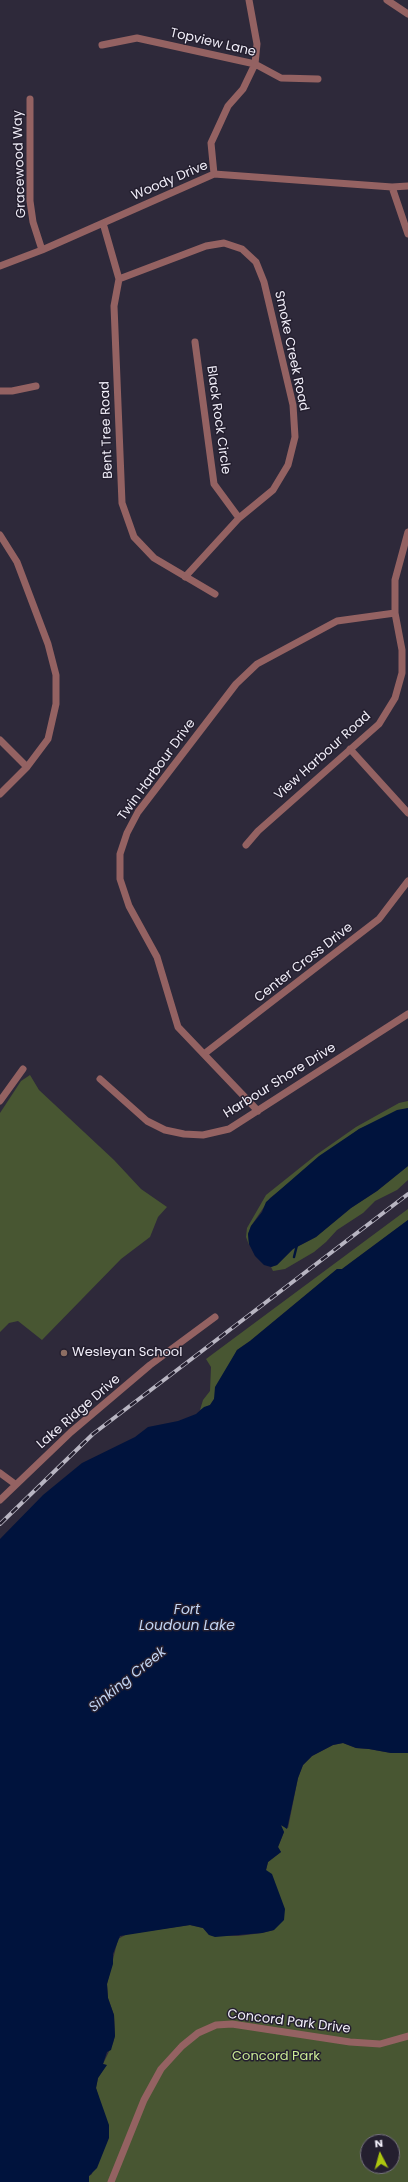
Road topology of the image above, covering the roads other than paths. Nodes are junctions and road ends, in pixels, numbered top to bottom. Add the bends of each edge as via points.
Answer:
1 (249, 0) edge
2 (387, 0) edge
3 (408, 14) edge
4 (102, 45) dead end
5 (255, 64) junction
6 (318, 79) dead end
7 (30, 99) dead end
8 (214, 174) junction
9 (408, 186) edge
10 (392, 188) junction
11 (103, 223) junction
12 (408, 234) edge
13 (42, 250) junction
14 (0, 266) edge
15 (119, 279) junction
16 (195, 342) dead end
17 (36, 386) dead end
18 (0, 391) edge
19 (239, 518) junction
20 (408, 532) edge
21 (0, 535) edge
22 (185, 577) junction
23 (215, 594) dead end
24 (395, 614) junction
25 (0, 740) edge
26 (350, 749) junction
27 (27, 767) junction
28 (0, 794) edge
29 (408, 813) edge
30 (246, 845) dead end
31 (408, 881) edge
32 (408, 1014) edge
33 (204, 1054) junction
34 (23, 1069) dead end
35 (100, 1079) dead end
36 (0, 1101) edge
37 (258, 1111) junction
38 (215, 1317) dead end
39 (0, 1473) edge
40 (15, 1484) junction
41 (0, 1500) edge
42 (408, 2036) edge
43 (111, 2182) edge

1 - 5 street via 257,44
2 - 3 street
4 - 5 street, Topview Lane via 137,38
5 - 6 street, Topview Lane via 280,78
5 - 8 street via 243,89 228,106 211,143
7 - 13 street, Gracewood Way via 30,201 33,222
8 - 10 street, Woody Drive
8 - 11 street, Woody Drive
9 - 10 street, Woody Drive
10 - 12 street
11 - 13 street, Woody Drive
11 - 15 street, Bent Tree Road
13 - 14 street, Woody Drive
15 - 19 street, Smoke Creek Road via 206,246 230,245 242,249 256,262 264,282 293,405 295,437 288,465 273,490
15 - 22 street, Bent Tree Road via 114,306 122,503 134,537 154,558
16 - 19 street, Black Rock Circle via 214,484
17 - 18 street
19 - 22 street, Smoke Creek Road
20 - 24 street, View Harbour Road via 395,580
21 - 27 street via 17,562 48,644 56,675 56,704 48,739
22 - 23 street, Bent Tree Road
24 - 26 street, View Harbour Road via 402,650 402,673 395,698 379,724
24 - 33 street, Twin Harbour Drive via 337,621 257,664 236,684 138,812 127,833 120,854 120,879 129,906 157,957 178,1027
25 - 27 street
26 - 29 street
26 - 30 street, View Harbour Road via 258,831
27 - 28 street
31 - 33 street, Center Cross Drive via 379,919
32 - 37 street, Harbour Shore Drive
33 - 37 street, Twin Harbour Drive
34 - 36 street
35 - 37 street, Harbour Shore Drive via 147,1121 165,1130 184,1134 203,1135 229,1129
38 - 40 street, Lake Ridge Drive via 150,1365
39 - 40 street
40 - 41 street, Lake Ridge Drive
42 - 43 street, Concord Park Drive via 380,2044 350,2042 232,2024 216,2025 198,2033 161,2069 144,2100

